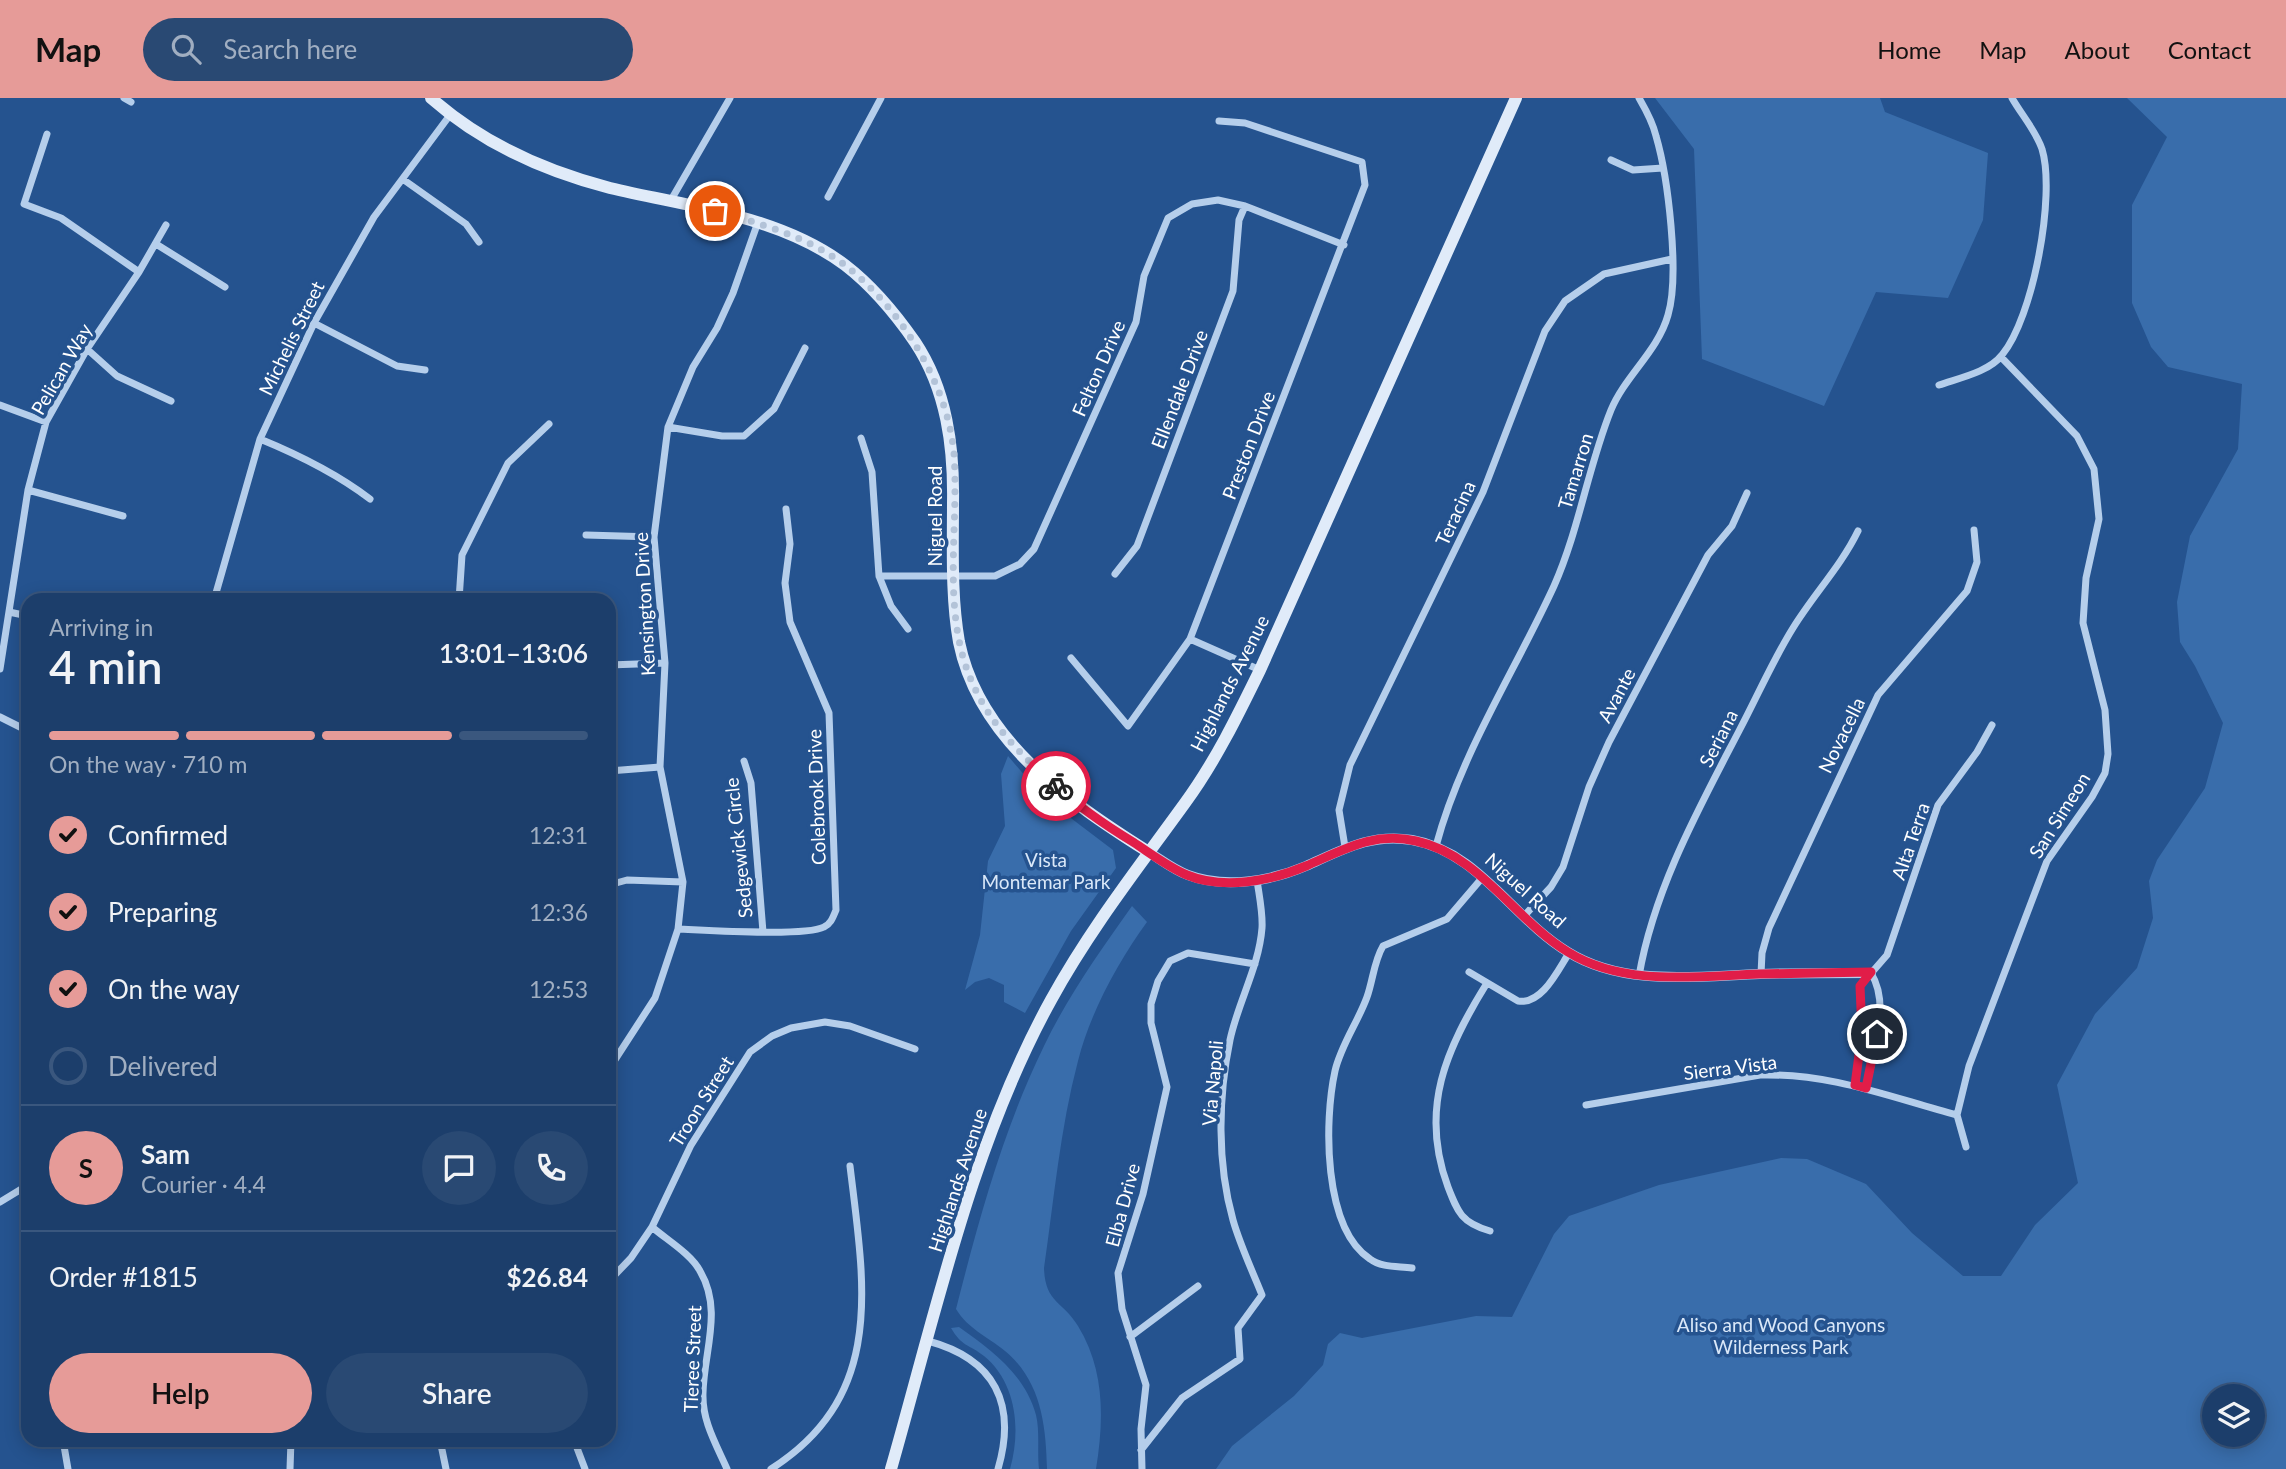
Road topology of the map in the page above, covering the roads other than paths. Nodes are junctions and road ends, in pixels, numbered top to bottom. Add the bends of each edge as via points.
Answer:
1 (431, 98) edge
2 (730, 98) edge
3 (881, 98) edge
4 (1516, 98) edge
5 (1639, 98) edge
6 (2012, 98) edge
7 (450, 115) junction
8 (1219, 121) dead end
9 (47, 134) dead end
10 (1611, 160) dead end
11 (1663, 168) junction
12 (404, 180) junction
13 (828, 197) dead end
14 (671, 200) junction
15 (1244, 206) junction
16 (758, 222) junction
17 (166, 225) dead end
18 (479, 242) dead end
19 (156, 244) junction
20 (1344, 246) junction
21 (1672, 259) junction
22 (139, 272) junction
23 (226, 287) dead end
24 (314, 323) junction
25 (805, 348) dead end
26 (88, 349) junction
27 (2001, 357) junction
28 (425, 370) dead end
29 (1940, 385) dead end
30 (171, 401) dead end
31 (0, 405) edge
32 (46, 422) junction
33 (549, 424) dead end
34 (668, 427) junction
35 (861, 438) dead end
36 (260, 439) junction
37 (28, 490) junction
38 (1747, 493) dead end
39 (370, 499) dead end
40 (786, 509) dead end
41 (122, 516) dead end
42 (1974, 530) dead end
43 (1858, 531) dead end
44 (586, 535) dead end
45 (654, 537) junction
46 (1115, 574) dead end
47 (879, 576) junction
48 (953, 577) junction
49 (216, 593) edge
50 (459, 593) edge
51 (9, 612) junction
52 (21, 615) edge
53 (908, 629) dead end
54 (1189, 639) junction
55 (1071, 658) dead end
56 (665, 663) junction
57 (616, 664) edge
58 (0, 669) edge
59 (1260, 670) junction
60 (0, 717) edge
61 (1992, 725) dead end
62 (21, 728) edge
63 (744, 761) dead end
64 (660, 767) junction
65 (616, 770) edge
66 (1436, 846) junction
67 (1345, 847) junction
68 (1147, 851) junction
69 (1482, 878) junction
70 (1257, 880) junction
71 (683, 881) junction
72 (616, 882) edge
73 (1524, 916) junction
74 (678, 929) junction
75 (763, 932) junction
76 (1569, 953) junction
77 (1255, 964) junction
78 (1469, 972) dead end
79 (1871, 972) junction
80 (1761, 974) junction
81 (1639, 976) junction
82 (1487, 983) junction
83 (915, 1049) dead end
84 (616, 1058) edge
85 (1855, 1085) junction
86 (1866, 1088) junction
87 (1586, 1105) dead end
88 (1957, 1115) junction
89 (1966, 1147) dead end
90 (850, 1166) dead end
91 (21, 1189) edge
92 (0, 1202) edge
93 (652, 1227) junction
94 (1490, 1231) dead end
95 (1412, 1268) dead end
96 (616, 1274) edge
97 (1198, 1286) dead end
98 (1130, 1337) junction
99 (928, 1341) junction
100 (63, 1447) edge
101 (291, 1447) edge
102 (441, 1447) edge
103 (577, 1447) edge
104 (1141, 1450) junction
105 (68, 1469) edge
106 (290, 1469) edge
107 (446, 1469) edge
108 (584, 1469) edge
109 (727, 1469) edge
110 (771, 1469) edge
111 (891, 1469) edge
112 (999, 1469) edge
113 (1142, 1469) edge

1 - 7 main road, Niguel Road
2 - 14 street
3 - 13 street
4 - 59 main road, Highlands Avenue
5 - 11 street, Tamarron via 1656,136
6 - 27 street via 2041,146 2046,200 2026,310
7 - 12 street, Michelis Street
7 - 14 main road, Niguel Road via 497,146 543,167 610,188
8 - 20 street, Preston Drive via 1245,123 1362,162 1365,186
9 - 22 street via 24,204 61,218
10 - 11 street via 1633,170
11 - 21 street, Tamarron
12 - 18 street via 466,224
12 - 24 street, Michelis Street via 355,248
14 - 16 main road, Niguel Road
15 - 20 street, Felton Drive
15 - 46 street, Ellendale Drive via 1233,291 1137,546
15 - 48 street, Felton Drive via 1218,200 1192,204 1168,218 1144,276 1136,322 1034,549 1020,564 995,576
16 - 34 street, Kensington Drive via 733,293 693,367
16 - 48 main road, Niguel Road via 846,266 917,344 946,414 954,453
17 - 19 street, Pelican Way
19 - 22 street, Pelican Way
19 - 23 street
20 - 54 street, Preston Drive
21 - 66 street, Tamarron via 1668,316 1612,407 1555,584 1463,768
21 - 67 street, Teracina via 1604,274 1566,301 1545,331 1483,492 1350,765 1339,810
22 - 26 street, Pelican Way
24 - 28 street via 397,366
24 - 36 street, Michelis Street
25 - 34 street via 774,409 744,436
26 - 30 street via 117,376
26 - 32 street, Pelican Way
27 - 29 street
27 - 88 street, San Simeon via 2077,436 2094,469 2099,519 2086,578 2083,623 2105,710 2108,754 2105,773 2092,797 2046,860 1969,1066
31 - 32 street
32 - 37 street, Pelican Way
33 - 50 street via 508,463 462,555
34 - 45 street, Kensington Drive
35 - 47 street via 872,472
36 - 39 street via 300,455
36 - 49 street, Michelis Street
37 - 41 street
37 - 51 street, Pelican Way
38 - 73 street, Avante via 1732,526 1708,555 1609,742 1563,867 1552,887
40 - 75 street, Colebrook Drive via 790,544 785,583 790,622 829,713 836,911 821,929
42 - 80 street, Novacella via 1977,562 1968,592 1878,695 1769,928
43 - 81 street, Seriana via 1844,559 1792,630 1690,827 1646,938
44 - 45 street
45 - 56 street, Kensington Drive
47 - 48 street, Felton Drive
47 - 53 street via 891,606
48 - 68 main road, Niguel Road via 959,642 969,674 982,703 1012,747 1087,814
51 - 52 street
51 - 58 street, Pelican Way
54 - 55 street, Preston Drive via 1128,726
54 - 59 street
56 - 57 street
56 - 64 street, Kensington Drive
59 - 68 main road, Highlands Avenue via 1224,743
60 - 62 street
61 - 79 street, Alta Terra via 1938,806 1887,955
63 - 75 street, Sedgewick Circle via 751,783
64 - 65 street
64 - 71 street, Kensington Drive
66 - 67 street, Niguel Road via 1389,838
66 - 69 street, Niguel Road via 1460,857
67 - 70 street, Niguel Road via 1305,866
68 - 70 street, Niguel Road via 1187,875 1206,880
68 - 99 main road, Highlands Avenue via 1093,927 1011,1078 978,1168
69 - 73 street, Niguel Road
69 - 95 street via 1447,919 1383,946 1334,1076 1329,1152 1337,1202 1350,1238 1377,1263
70 - 77 street, Via Napoli via 1262,925
71 - 72 street
71 - 74 street, Kensington Drive
73 - 76 street, Niguel Road
74 - 75 street
74 - 84 street, Kensington Drive via 655,998
76 - 81 street, Niguel Road
76 - 82 street via 1553,979 1527,1002
77 - 98 street, Elba Drive via 1188,953 1170,961 1158,981 1151,1023 1167,1087 1143,1194 1118,1273 1118,1292
77 - 104 street, Via Napoli via 1230,1040 1222,1142 1233,1221 1262,1295 1238,1328 1241,1359 1182,1398
78 - 82 street
79 - 80 street, Niguel Road
79 - 85 street, Alta Terra via 1860,986 1862,1032
79 - 86 street via 1879,986 1879,1013
80 - 81 street, Niguel Road
82 - 94 street via 1457,1032 1447,1059 1438,1091 1436,1138 1457,1209 1470,1225
83 - 93 street, Troon Street via 825,1022 772,1035 750,1052 691,1145
85 - 86 street, Sierra Vista
85 - 87 street, Sierra Vista via 1814,1076 1760,1075
86 - 88 street, Sierra Vista
88 - 89 street, San Simeon
90 - 110 street via 863,1295 856,1353 848,1383 818,1432
91 - 92 street
93 - 96 street, Troon Street
93 - 109 street, Tieree Street via 699,1268 707,1286 712,1318 703,1394 706,1425
97 - 98 street
98 - 104 street, Elba Drive via 1146,1385
99 - 111 main road, Highlands Avenue
99 - 112 street via 974,1360 1000,1395 1007,1422
100 - 105 street
101 - 106 street
102 - 107 street
103 - 108 street
104 - 113 street, Elba Drive

